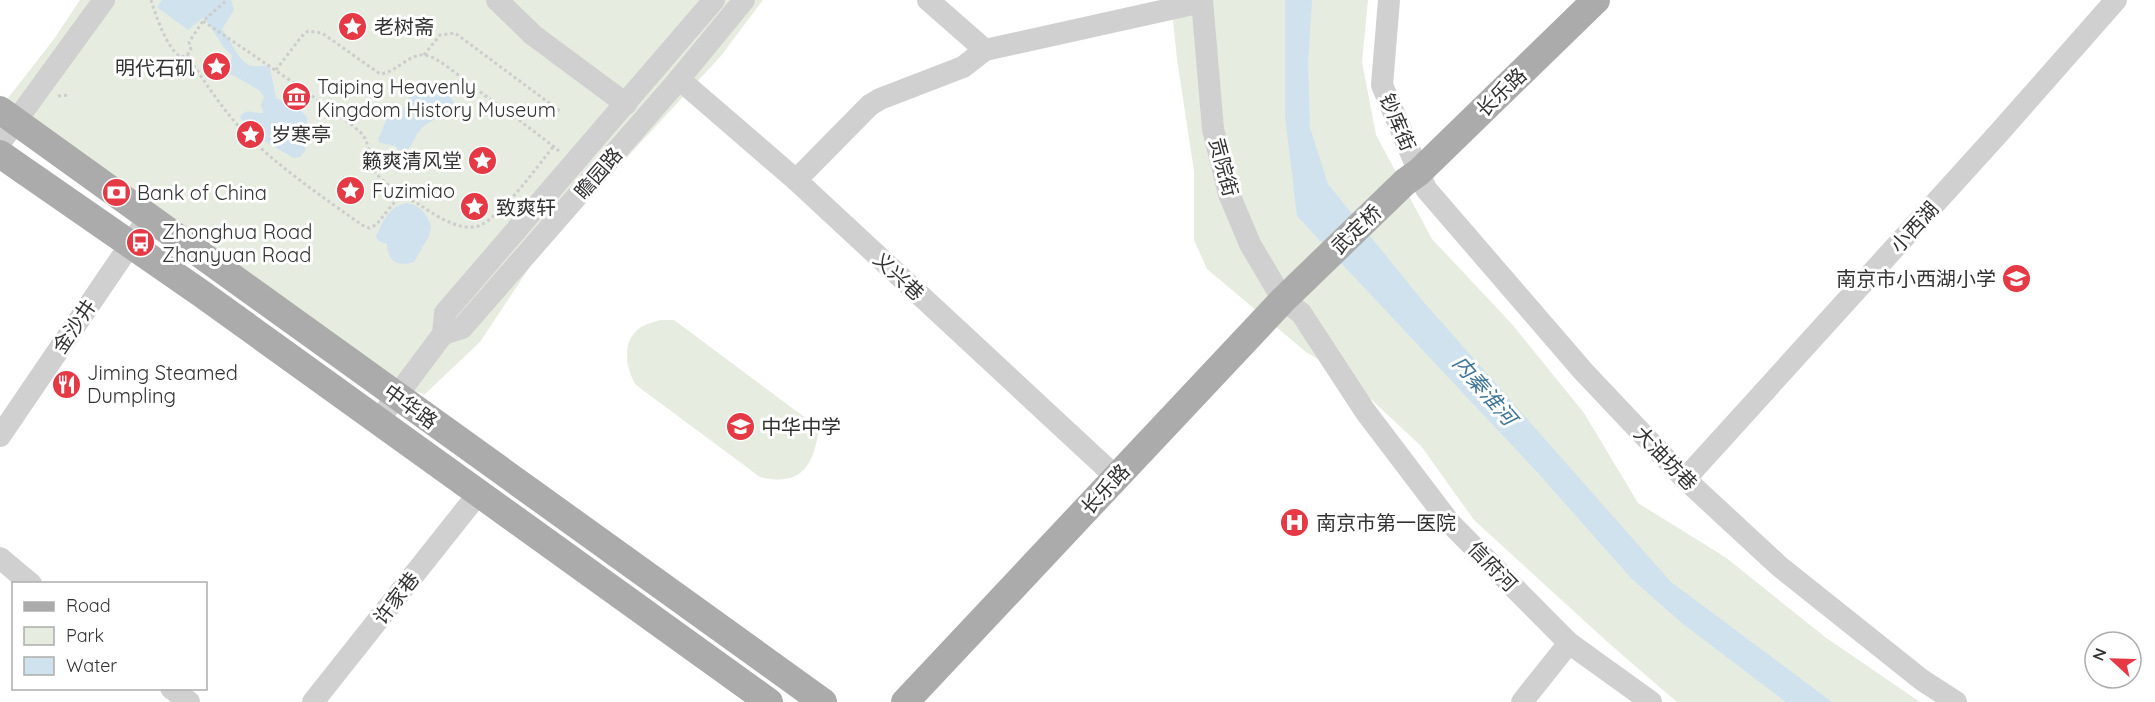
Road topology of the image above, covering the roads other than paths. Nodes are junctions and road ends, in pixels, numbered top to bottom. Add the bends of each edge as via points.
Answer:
1 (104, 0) edge
2 (497, 0) edge
3 (714, 0) edge
4 (744, 0) edge
5 (928, 0) edge
6 (1389, 0) edge
7 (1596, 0) edge
8 (2116, 0) edge
9 (1202, 1) edge
10 (678, 43) junction
11 (985, 50) junction
12 (695, 59) junction
13 (656, 69) junction
14 (677, 81) junction
15 (626, 104) junction
16 (0, 110) edge
17 (0, 143) edge
18 (0, 154) edge
19 (1412, 177) junction
20 (796, 180) junction
21 (149, 217) junction
22 (130, 245) junction
23 (1306, 277) joint
24 (1292, 307) junction
25 (443, 334) junction
26 (378, 421) junction
27 (3, 426) edge
28 (1116, 477) junction
29 (1685, 479) junction
30 (478, 494) junction
31 (0, 558) edge
32 (30, 582) edge
33 (1569, 643) junction
34 (174, 690) edge
35 (189, 702) edge
36 (313, 702) edge
37 (769, 702) edge
38 (823, 702) edge
39 (905, 702) edge
40 (1522, 702) edge
41 (1652, 702) edge
42 (1956, 702) edge

1 - 17 street
2 - 15 street via 533,35
3 - 10 street, 瞻园路
4 - 12 street, 瞻园路
5 - 11 street
6 - 19 street, 钞库街 via 1382,85
7 - 19 main road, 长乐路
8 - 29 street, 小西湖
9 - 11 street
9 - 24 street, 贡院街 via 1213,129 1229,194 1250,244
10 - 12 street via 674,50 679,60 686,63
10 - 13 street, 瞻园路
11 - 20 street via 963,67 870,105
12 - 14 street, 瞻园路
13 - 14 street, 义兴巷 via 666,64 673,67
13 - 15 street, 瞻园路
14 - 20 street, 义兴巷
14 - 25 street, 瞻园路 via 462,328
15 - 25 street, 瞻园路 via 446,313
16 - 21 main road, 中华路
18 - 22 main road, 中华路
19 - 23 main road, 武定桥
19 - 29 street, 大油坊巷 via 1576,363
20 - 28 street, 义兴巷
21 - 22 street, 金沙井
21 - 38 main road, 中华路
22 - 26 main road, 中华路
22 - 27 street, 金沙井
23 - 24 main road, 长乐路
24 - 28 main road, 长乐路
24 - 33 street, 信府河 via 1450,522
25 - 26 street, 瞻园路
26 - 30 main road, 中华路
28 - 39 main road, 长乐路
29 - 42 street, 大油坊巷 via 1779,566 1922,680
30 - 36 street, 许家巷
30 - 37 main road, 中华路
31 - 32 street
33 - 40 street
33 - 41 street, 信府河
34 - 35 street

